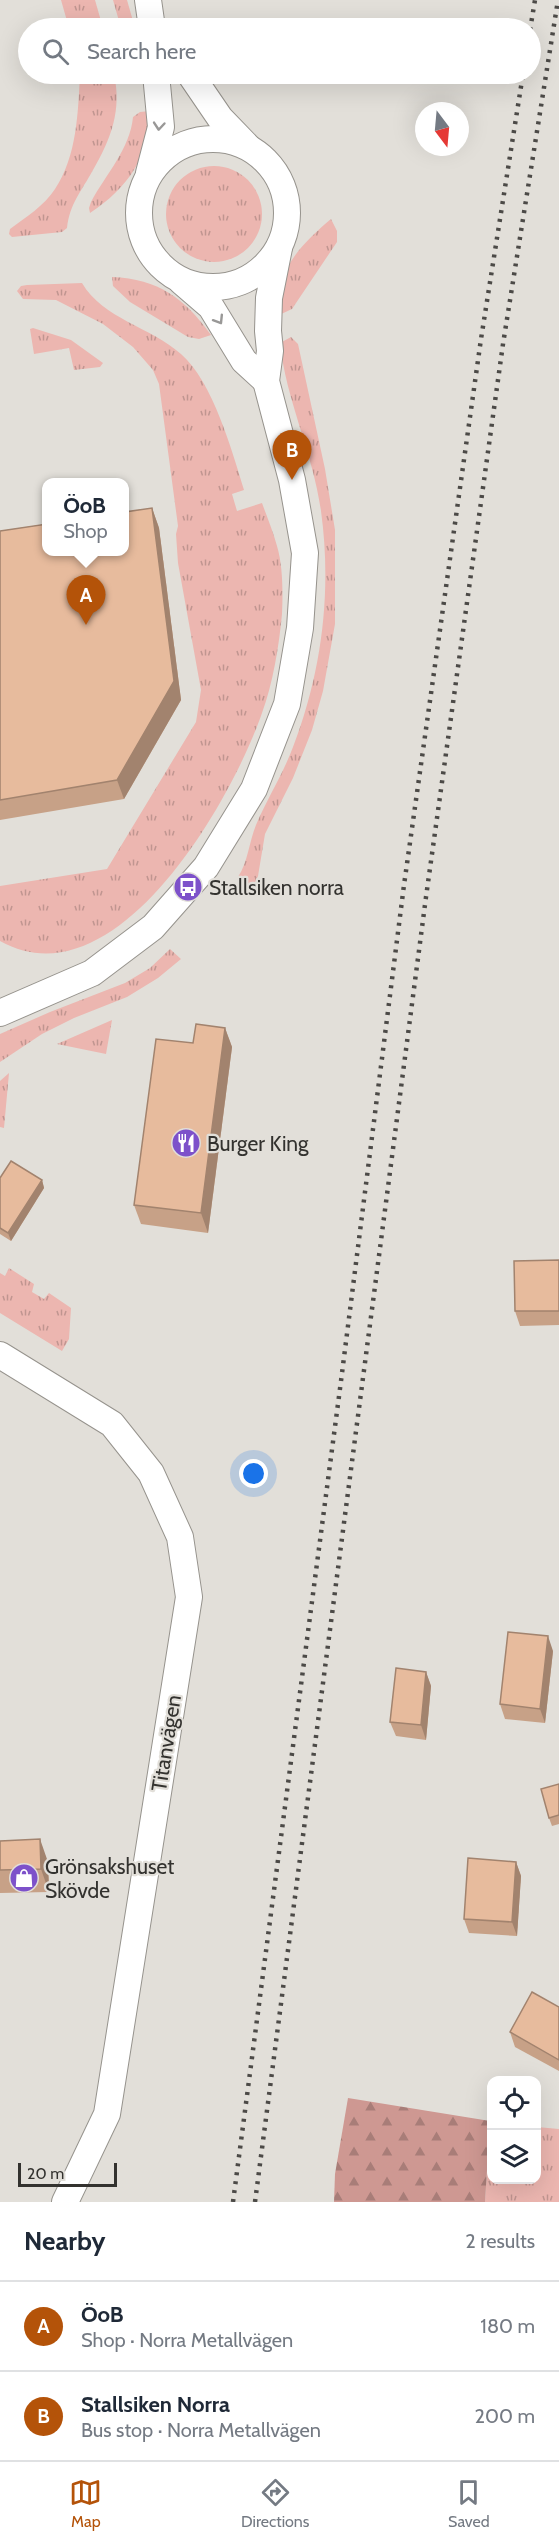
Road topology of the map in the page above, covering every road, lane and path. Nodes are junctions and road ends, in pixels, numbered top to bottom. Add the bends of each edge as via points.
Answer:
1 (157, 84) edge
2 (197, 84) edge
3 (249, 148) junction
4 (148, 178) junction
5 (279, 248) junction
6 (178, 279) junction
7 (266, 381) junction
8 (2, 1011) edge
9 (0, 1354) edge
10 (64, 2202) edge

1 -> 4 street via 161,127
2 - 3 street via 220,118
3 - 4 street via 227,140 181,146 162,159
3 - 5 street via 273,168 282,185 287,223
4 - 6 street via 139,211 141,234 151,255
5 - 6 street via 266,266 246,280 224,287 201,287
5 - 7 street via 269,298
6 -> 7 street via 212,308 244,361
7 - 8 street via 292,480 305,553 300,628 287,705 254,789 206,867 153,927 92,973
9 - 10 street, Titanvägen via 112,1424 152,1473 180,1537 189,1597 107,2114

